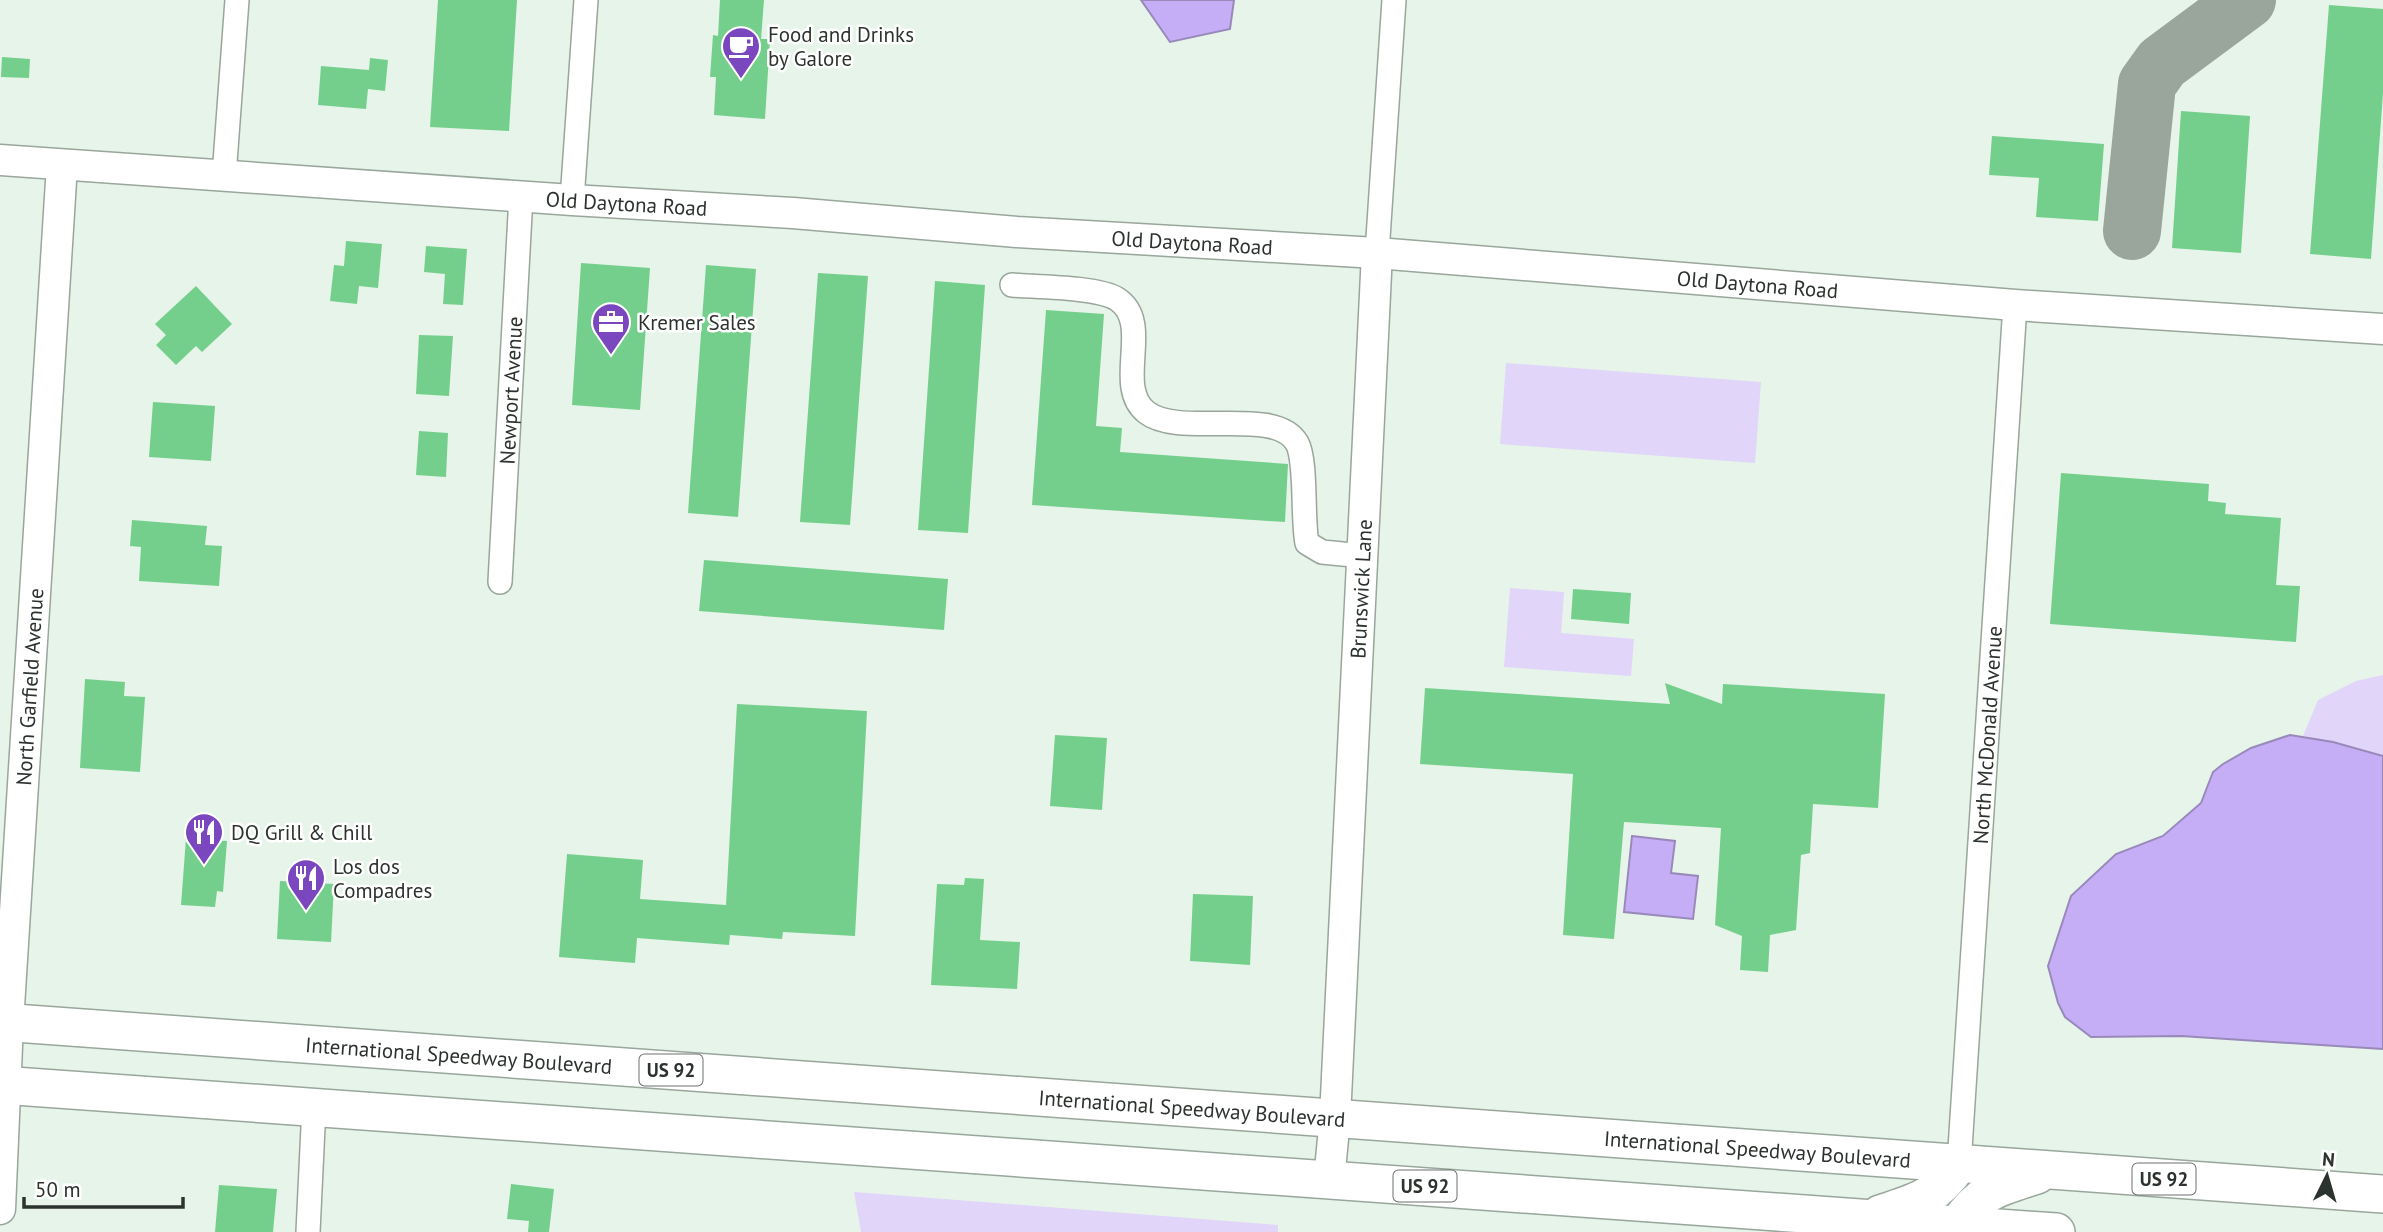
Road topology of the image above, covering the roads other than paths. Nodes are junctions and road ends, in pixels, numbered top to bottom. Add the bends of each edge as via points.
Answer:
1 (237, 0) edge
2 (586, 0) edge
3 (1394, 0) edge
4 (0, 160) edge
5 (62, 165) junction
6 (224, 176) junction
7 (521, 196) junction
8 (572, 200) junction
9 (1377, 253) junction
10 (1012, 285) dead end
11 (2015, 305) junction
12 (2383, 330) edge
13 (1363, 556) junction
14 (500, 582) dead end
15 (4, 1022) edge
16 (2, 1085) edge
17 (314, 1106) junction
18 (1335, 1118) junction
19 (1959, 1164) junction
20 (2052, 1171) junction
21 (1329, 1180) junction
22 (2383, 1194) edge
23 (0, 1209) edge
24 (1865, 1218) junction
25 (1957, 1228) edge
26 (308, 1232) edge
27 (2056, 1232) edge

1 - 6 street
2 - 8 street
3 - 9 street, Brunswick Lane
4 - 5 street, Old Daytona Road
5 - 6 street, Old Daytona Road
5 - 15 street, North Garfield Avenue
6 - 7 street, Old Daytona Road
7 - 8 street, Old Daytona Road
7 - 14 street, Newport Avenue
8 - 9 street, Old Daytona Road
9 - 11 street, Old Daytona Road
9 - 13 street, Brunswick Lane
10 - 13 street via 1096,292 1118,299 1133,327 1132,391 1146,412 1163,421 1284,429 1298,444 1307,543 1322,552
11 - 12 street, Old Daytona Road
11 - 19 street, North McDonald Avenue
13 - 18 street, Brunswick Lane
15 - 16 street, North Garfield Avenue
15 - 18 main road, International Speedway Boulevard / US 92
16 - 17 main road, US 92
16 - 23 street, North Garfield Avenue
17 - 21 main road, US 92
17 - 26 street
18 - 19 main road, International Speedway Boulevard / US 92
18 - 21 street, Brunswick Lane
19 - 20 main road, International Speedway Boulevard / US 92
19 - 24 main road via 1945,1184 1924,1199
20 - 22 main road, International Speedway Boulevard / US 92
20 - 25 main road via 1996,1188 1973,1203
21 - 24 main road, US 92
24 - 25 main road, US 92
25 - 27 main road, US 92

